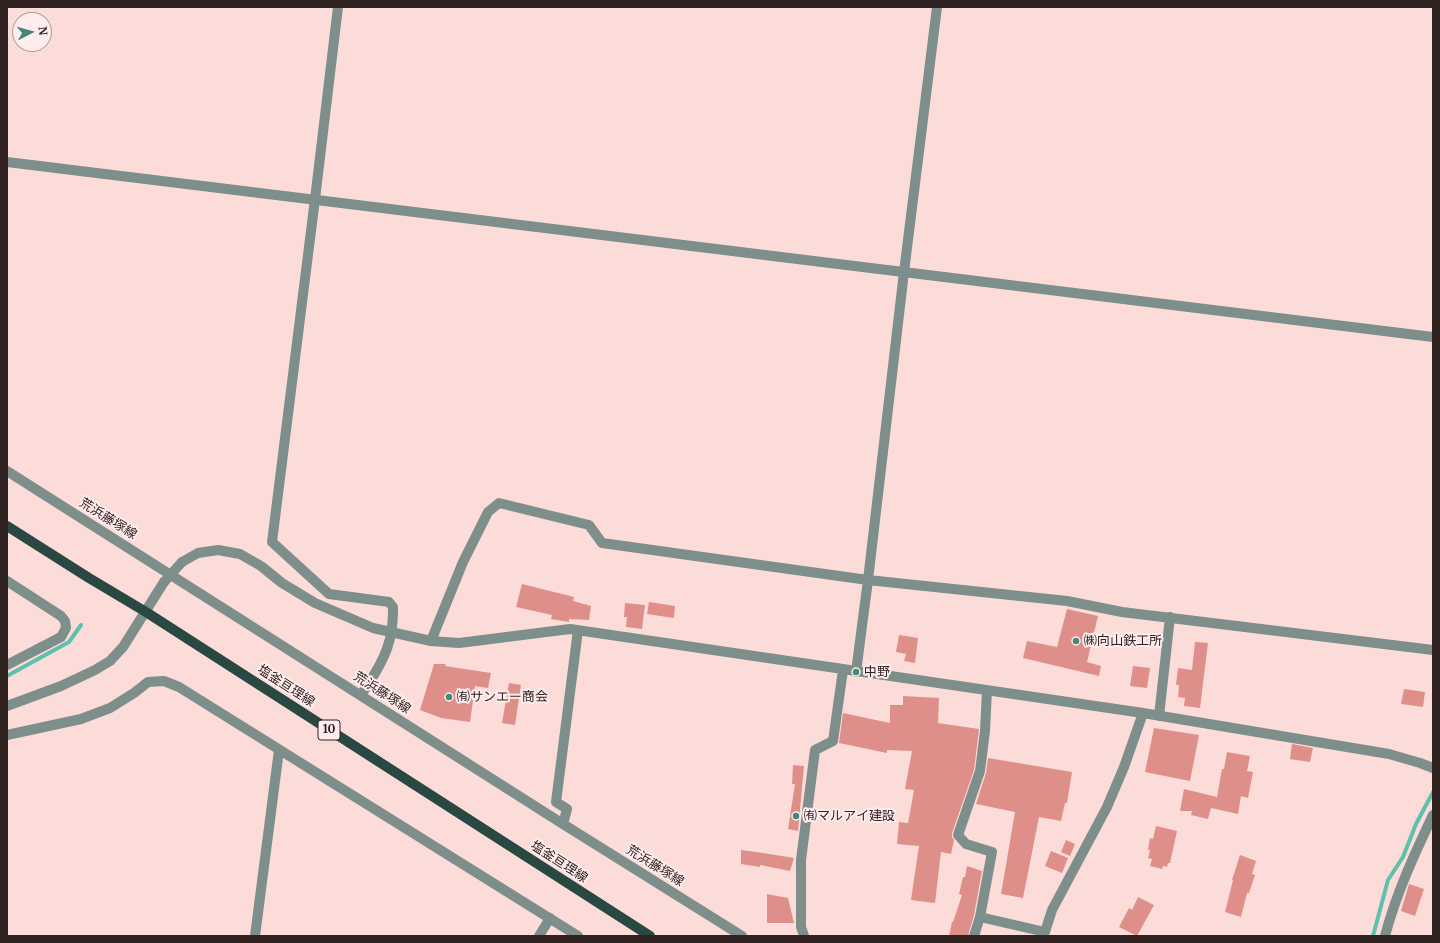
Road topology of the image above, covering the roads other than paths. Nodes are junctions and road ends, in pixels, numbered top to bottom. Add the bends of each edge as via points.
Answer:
1 (338, 7) edge
2 (937, 7) edge
3 (7, 162) edge
4 (315, 199) junction
5 (904, 272) junction
6 (1433, 337) edge
7 (7, 471) edge
8 (7, 526) edge
9 (868, 580) junction
10 (7, 581) edge
11 (146, 612) junction
12 (1170, 618) junction
13 (578, 630) junction
14 (392, 633) junction
15 (431, 641) junction
16 (1433, 650) edge
17 (7, 666) edge
18 (843, 670) junction
19 (856, 672) junction
20 (987, 690) junction
21 (361, 695) junction
22 (7, 706) edge
23 (1143, 713) junction
24 (1158, 716) junction
25 (7, 735) edge
26 (279, 750) junction
27 (1432, 765) edge
28 (1433, 815) edge
29 (563, 824) junction
30 (980, 917) junction
31 (550, 918) junction
32 (255, 936) edge
33 (540, 936) edge
34 (578, 936) edge
35 (650, 936) edge
36 (742, 936) edge
37 (804, 936) edge
38 (974, 936) edge
39 (1385, 936) edge

1 - 4 street
2 - 5 street
3 - 4 street
4 - 5 street
4 - 14 street via 272,542 329,594 388,602 393,607
5 - 6 street
5 - 9 street
7 - 21 street, 荒浜藤塚線
8 - 11 main road, 塩釜亘理線 / 10
9 - 12 street via 1067,602
9 - 15 street via 602,543 590,525 499,503 488,512 463,562
9 - 19 street
10 - 17 street via 61,616 66,628 60,637
11 - 14 street, bridge via 164,582 182,562 198,553 218,550 240,554 315,603 373,628
11 - 22 street via 123,647 110,661 61,686
11 - 35 main road, 塩釜亘理線 / 10
12 - 16 street
12 - 24 street
13 - 15 street via 459,643
13 - 18 street
13 - 29 street via 556,802 567,809
14 - 15 street
14 - 21 street via 380,663
18 - 19 street
18 - 37 street via 833,741 815,750 801,860 801,927
19 - 20 street
20 - 23 street
20 - 30 street via 980,771 958,835 966,844 992,852
21 - 29 street, 荒浜藤塚線
23 - 24 street
23 - 30 street via 1107,807 1052,910 1045,932
24 - 27 street via 1389,754
25 - 26 street via 81,719 110,708 148,682 164,681 179,687
26 - 31 street
26 - 32 street
28 - 39 street via 1409,866 1391,912
29 - 36 street, 荒浜藤塚線
30 - 38 street
31 - 33 street
31 - 34 street

